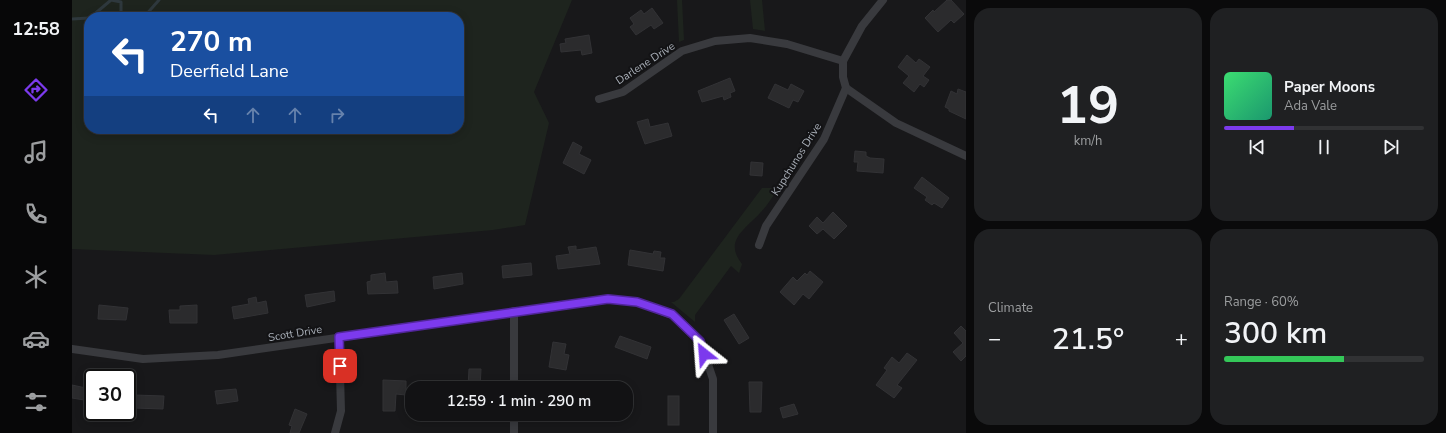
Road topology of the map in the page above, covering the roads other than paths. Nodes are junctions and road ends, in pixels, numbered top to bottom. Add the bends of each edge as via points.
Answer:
1 (883, 0) edge
2 (843, 61) junction
3 (846, 88) junction
4 (599, 99) dead end
5 (966, 156) edge
6 (759, 245) dead end
7 (514, 311) junction
8 (339, 337) junction
9 (72, 349) edge
10 (514, 381) edge
11 (514, 421) edge
12 (335, 433) edge
13 (514, 433) edge
14 (713, 433) edge

1 - 2 street via 862,26
2 - 3 street
2 - 4 street, Darlene Drive via 787,44 750,38 715,41 682,51 623,92
3 - 5 street via 896,123
3 - 6 street, Kupchunos Drive via 824,139 766,226
7 - 8 street, Scott Drive
7 - 10 street
7 - 14 street, Scott Drive via 608,299 637,302 672,314 700,341 713,379
8 - 9 street, Scott Drive via 218,355 142,358
8 - 12 street via 341,411
11 - 13 street

